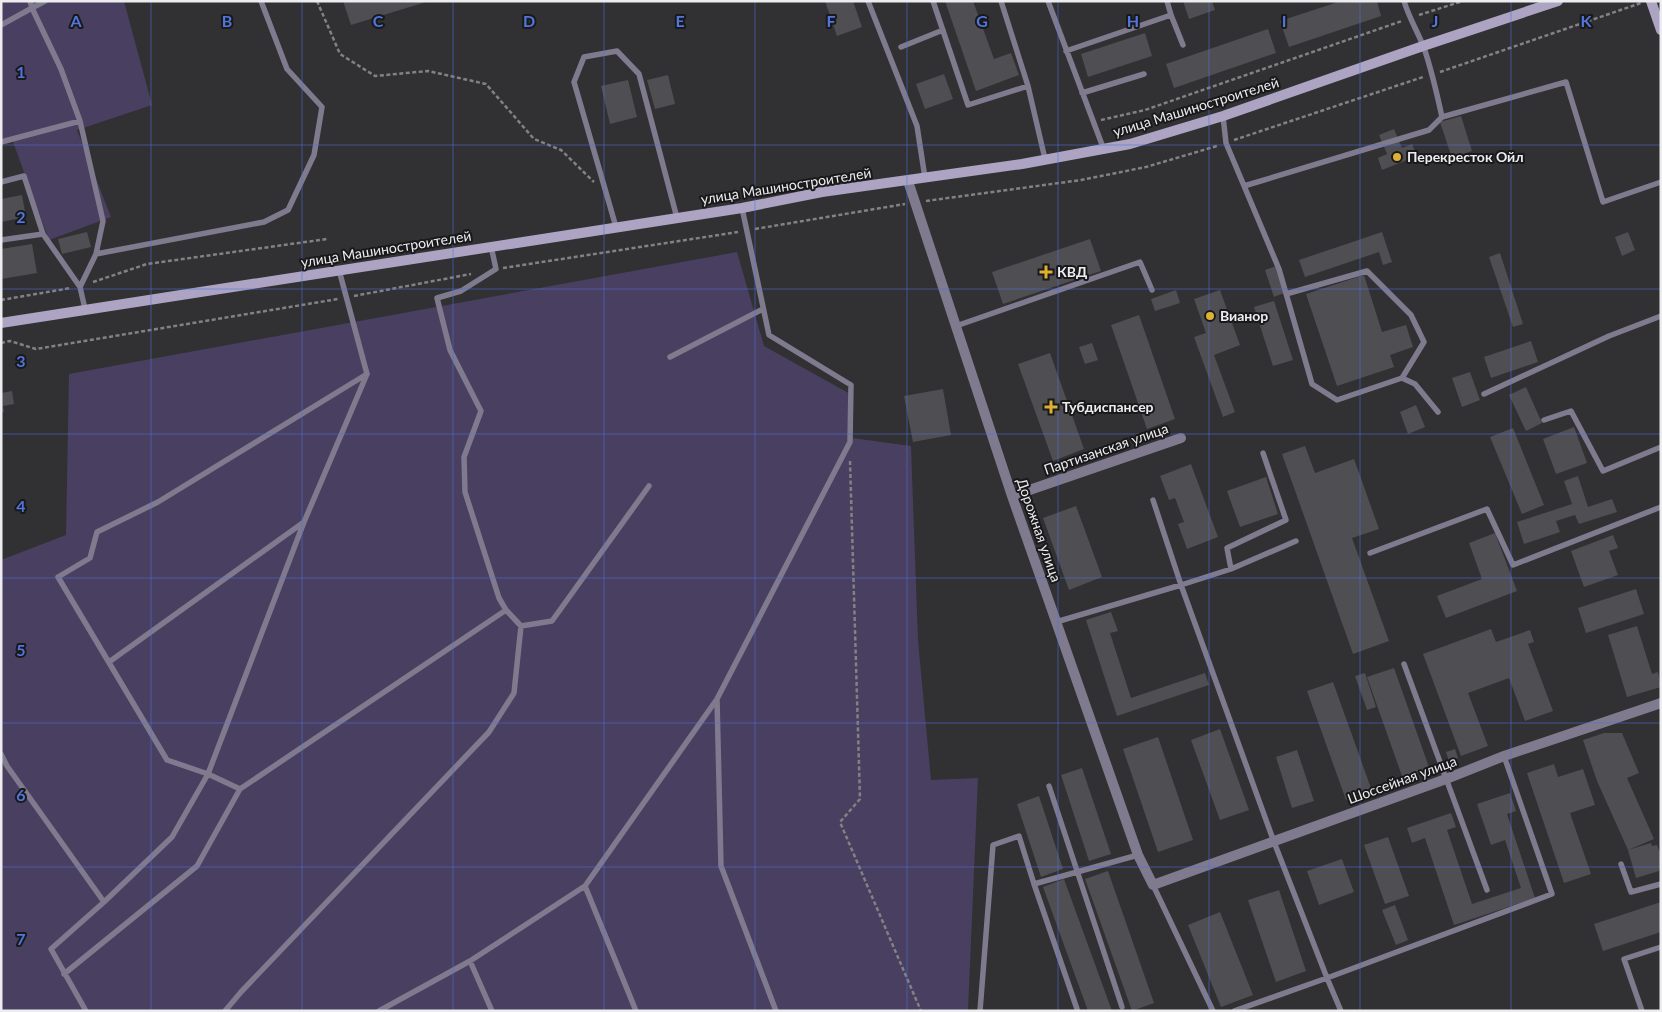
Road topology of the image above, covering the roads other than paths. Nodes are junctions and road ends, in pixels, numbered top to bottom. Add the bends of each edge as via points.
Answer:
1 (30, 1) edge
2 (44, 1) edge
3 (261, 1) edge
4 (868, 1) edge
5 (933, 1) edge
6 (1001, 1) edge
7 (1048, 1) edge
8 (1167, 1) edge
9 (1404, 1) edge
10 (1558, 1) edge
11 (1651, 1) edge
12 (32, 8) junction
13 (1171, 15) junction
14 (1, 25) edge
15 (943, 30) junction
16 (1661, 30) edge
17 (1183, 45) dead end
18 (1423, 46) junction
19 (902, 47) dead end
20 (1066, 50) junction
21 (1144, 74) dead end
22 (1028, 86) junction
23 (1082, 93) junction
24 (1223, 116) junction
25 (1442, 117) junction
26 (80, 120) junction
27 (1, 142) edge
28 (1104, 150) junction
29 (1045, 159) junction
30 (925, 178) junction
31 (908, 181) junction
32 (1, 182) edge
33 (1661, 182) edge
34 (1244, 186) junction
35 (742, 208) junction
36 (677, 218) junction
37 (616, 227) junction
38 (43, 234) junction
39 (1, 240) edge
40 (491, 246) junction
41 (96, 254) junction
42 (339, 270) junction
43 (80, 287) junction
44 (1152, 290) dead end
45 (1286, 294) junction
46 (85, 309) junction
47 (763, 309) junction
48 (1661, 316) edge
49 (1, 323) edge
50 (956, 326) junction
51 (670, 357) dead end
52 (367, 374) junction
53 (1402, 378) junction
54 (1484, 394) dead end
55 (1438, 412) dead end
56 (1544, 420) dead end
57 (1181, 438) dead end
58 (1661, 447) edge
59 (1263, 453) dead end
60 (649, 486) dead end
61 (1012, 496) junction
62 (1154, 500) dead end
63 (1661, 507) edge
64 (304, 522) junction
65 (1296, 541) dead end
66 (1370, 553) dead end
67 (1231, 569) junction
68 (1182, 585) junction
69 (506, 610) junction
70 (1056, 622) junction
71 (521, 626) junction
72 (109, 662) junction
73 (1404, 664) dead end
74 (717, 699) junction
75 (1661, 703) edge
76 (1, 754) edge
77 (1504, 756) junction
78 (208, 774) junction
79 (1446, 779) junction
80 (1049, 786) dead end
81 (240, 789) junction
82 (1274, 842) junction
83 (1138, 854) junction
84 (1621, 864) dead end
85 (1077, 873) junction
86 (1034, 884) junction
87 (1661, 884) edge
88 (1153, 885) junction
89 (585, 886) junction
90 (1487, 890) dead end
91 (104, 902) junction
92 (1661, 947) edge
93 (470, 961) junction
94 (64, 974) junction
95 (1328, 978) junction
96 (1122, 1006) dead end
97 (1077, 1009) dead end
98 (86, 1011) edge
99 (225, 1011) edge
100 (379, 1011) edge
101 (492, 1011) edge
102 (636, 1011) edge
103 (776, 1011) edge
104 (980, 1011) edge
105 (1213, 1011) edge
106 (1234, 1011) edge
107 (1341, 1011) edge
108 (1642, 1011) edge

1 - 12 lane
2 - 12 lane
3 - 41 lane via 287,69 322,107 314,155 288,210 264,222
4 - 30 lane via 916,126
5 - 15 lane
6 - 22 lane
7 - 20 lane
8 - 13 lane
9 - 18 lane
10 - 18 street, улица Машиностроителей
11 - 16 street
12 - 14 lane
12 - 26 lane via 61,69
13 - 17 lane
13 - 20 lane
15 - 19 lane
15 - 22 lane via 968,105
18 - 24 street, улица Машиностроителей
18 - 25 lane
20 - 23 lane
21 - 23 lane
22 - 29 lane
23 - 28 lane
24 - 28 street, улица Машиностроителей
24 - 34 lane via 1226,143
25 - 33 lane via 1566,82 1603,202
25 - 34 lane via 1429,130
26 - 27 lane
26 - 41 lane via 103,221
28 - 29 street, улица Машиностроителей
29 - 30 street, улица Машиностроителей
30 - 31 street, улица Машиностроителей
31 - 35 street, улица Машиностроителей via 822,192
31 - 50 street, Дорожная улица
32 - 38 lane via 24,176
34 - 45 lane via 1279,269
35 - 36 street, улица Машиностроителей
35 - 47 lane
36 - 37 street, улица Машиностроителей
36 - 37 lane via 639,74 617,51 584,57 574,82
37 - 40 street, улица Машиностроителей
38 - 39 lane
38 - 43 lane
40 - 42 street, улица Машиностроителей
40 - 69 lane via 496,269 461,291 437,298 450,350 481,411 464,457 466,492 499,598
41 - 43 lane
42 - 46 street, улица Машиностроителей
42 - 52 lane
43 - 46 lane
44 - 50 lane via 1140,262
45 - 53 lane via 1312,384 1337,400
45 - 53 lane via 1367,271 1411,315 1424,342
46 - 49 street, улица Машиностроителей
47 - 51 lane
47 - 74 lane via 769,335 851,385 850,442
48 - 54 lane
50 - 61 street, Дорожная улица
52 - 64 lane
52 - 72 lane via 158,502 97,532 90,558 58,577
53 - 55 lane via 1415,384
56 - 58 lane via 1571,411 1603,471
57 - 61 street, Партизанская улица
59 - 67 lane via 1286,520 1226,548
60 - 71 lane via 552,621
61 - 70 street, Дорожная улица
62 - 68 lane
63 - 66 lane via 1514,565 1488,509
64 - 72 lane
64 - 78 lane
65 - 67 lane
67 - 68 lane
68 - 70 lane
68 - 82 lane
69 - 71 lane
69 - 81 lane
70 - 83 street, Дорожная улица
71 - 99 lane via 514,693 489,732
72 - 78 lane via 167,760
73 - 79 lane
74 - 89 lane
74 - 103 lane via 722,866
75 - 77 street, Шоссейная улица
76 - 91 lane
77 - 79 street, Шоссейная улица
77 - 95 lane via 1552,894
78 - 81 lane
78 - 91 lane via 172,837
79 - 82 street, Шоссейная улица
79 - 90 lane
80 - 85 lane
81 - 94 lane via 197,866
82 - 88 street, Шоссейная улица
82 - 95 lane
83 - 85 lane
83 - 88 street, Дорожная улица
84 - 87 lane via 1631,892
85 - 86 lane
85 - 96 lane
86 - 97 lane
86 - 104 lane via 1018,836 993,845
88 - 105 lane
89 - 93 lane
89 - 102 lane
91 - 94 lane via 51,949
92 - 108 lane via 1624,959
93 - 100 lane
93 - 101 lane
94 - 98 lane
95 - 106 lane
95 - 107 lane

